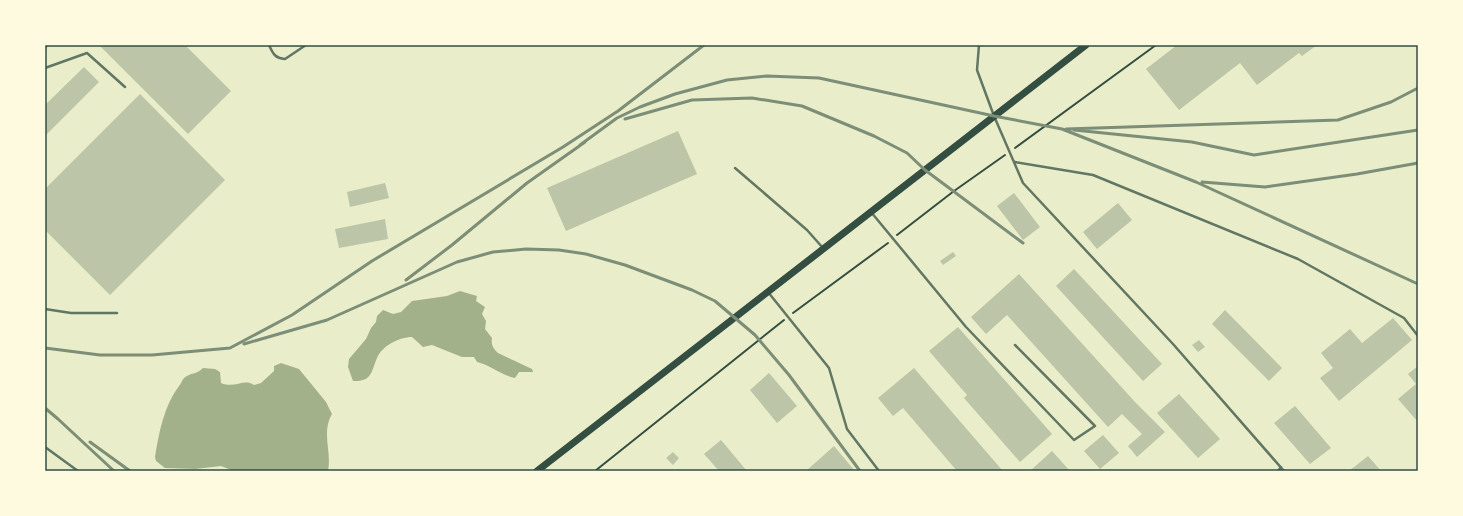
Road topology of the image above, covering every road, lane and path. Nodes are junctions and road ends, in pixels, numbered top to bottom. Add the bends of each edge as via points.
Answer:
1 (47, 45) edge
2 (270, 45) edge
3 (306, 45) edge
4 (979, 45) edge
5 (1086, 45) edge
6 (1156, 45) edge
7 (45, 48) edge
8 (45, 68) edge
9 (125, 87) dead end
10 (994, 116) junction
11 (1010, 152) junction
12 (1014, 162) junction
13 (736, 168) dead end
14 (871, 212) junction
15 (893, 238) junction
16 (824, 248) junction
17 (768, 292) junction
18 (45, 309) edge
19 (117, 312) dead end
20 (788, 317) junction
21 (1418, 336) edge
22 (1015, 345) dead end
23 (45, 447) edge
24 (1281, 467) junction
25 (78, 471) edge
26 (538, 471) edge
27 (594, 471) edge
28 (879, 471) edge
29 (1278, 471) edge
30 (1284, 471) edge

1 - 7 lane
2 - 3 lane via 273,55 285,59
4 - 10 lane via 977,70
5 - 10 main road
6 - 11 path
8 - 9 lane via 87,53
10 - 11 lane
10 - 14 main road
11 - 12 lane
11 - 15 path
12 - 21 lane via 1093,175 1298,259 1404,318
12 - 24 lane via 1024,182 1173,344
13 - 16 lane
14 - 15 lane
14 - 16 main road
15 - 20 path
15 - 22 lane via 966,327 1074,440 1095,426
16 - 17 main road
17 - 20 lane
17 - 26 main road
18 - 19 lane via 71,313
20 - 27 path
20 - 28 lane via 829,368 847,429
23 - 25 lane
24 - 29 lane
24 - 30 lane

